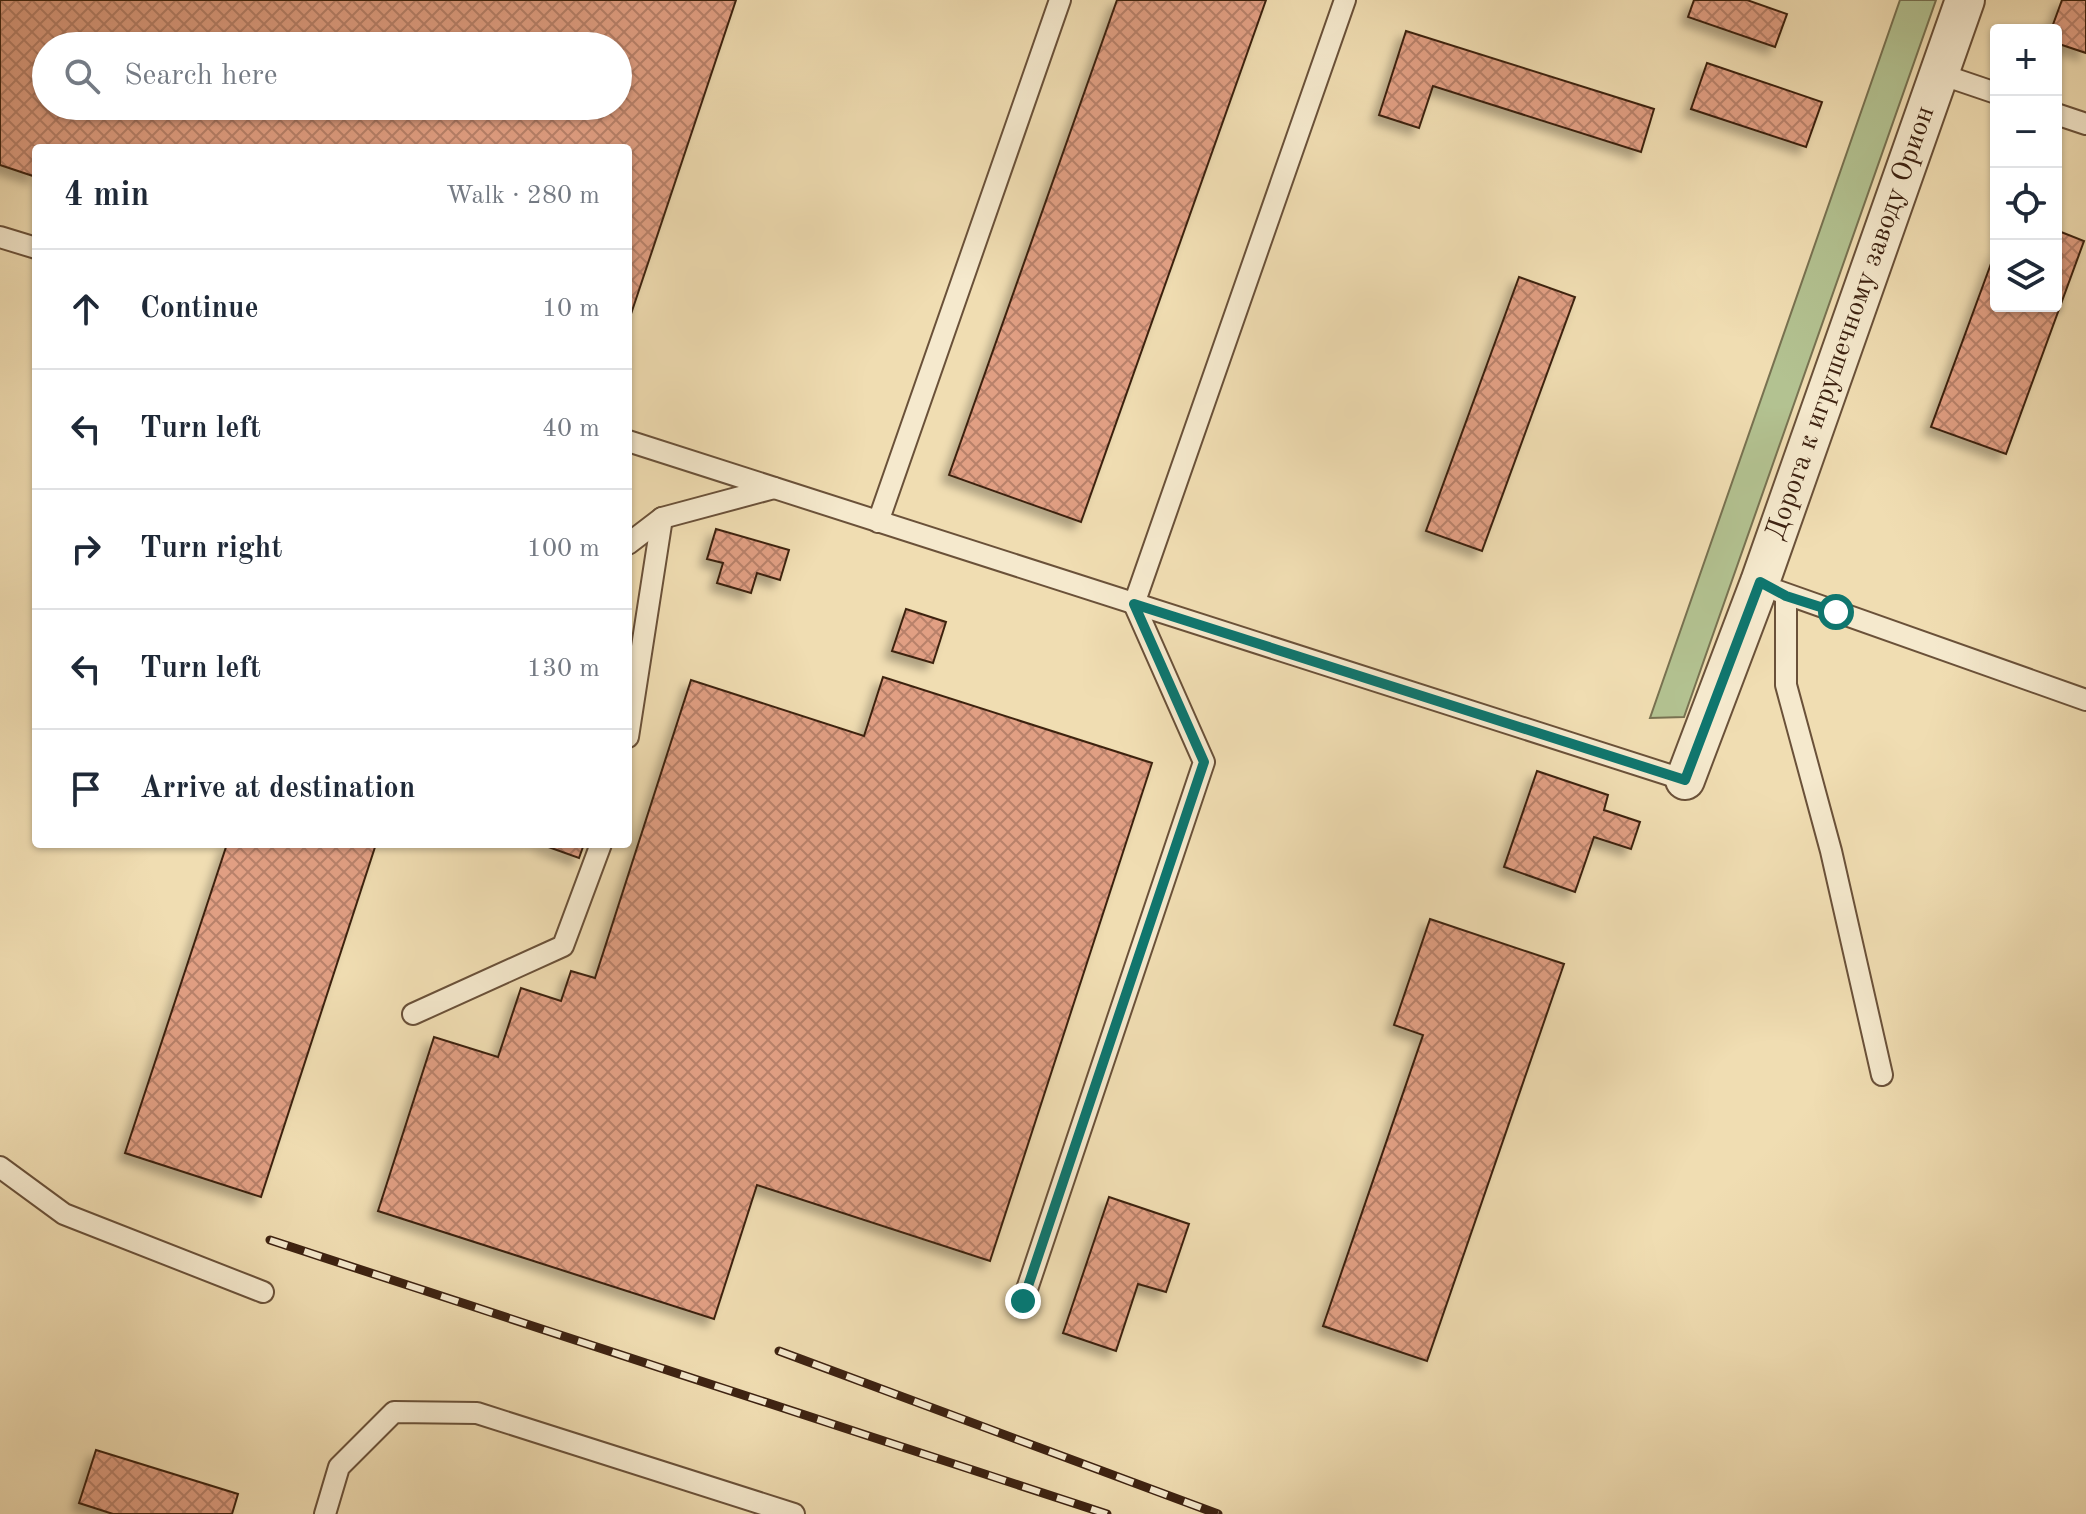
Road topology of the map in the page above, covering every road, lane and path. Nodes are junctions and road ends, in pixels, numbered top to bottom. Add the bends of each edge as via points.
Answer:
1 (1060, 0) edge
2 (1345, 0) edge
3 (1965, 0) edge
4 (1940, 74) junction
5 (1990, 91) edge
6 (2062, 116) edge
7 (2086, 124) edge
8 (0, 237) edge
9 (32, 247) edge
10 (632, 442) edge
11 (774, 488) junction
12 (662, 518) junction
13 (878, 522) junction
14 (632, 541) edge
15 (1773, 589) junction
16 (1134, 604) junction
17 (2086, 700) edge
18 (632, 711) edge
19 (1685, 780) joint
20 (600, 848) edge
21 (413, 1014) dead end
22 (1882, 1075) dead end
23 (0, 1167) edge
24 (263, 1292) dead end
25 (1023, 1301) dead end
26 (325, 1514) edge
27 (794, 1514) edge

1 - 13 lane
2 - 16 lane
3 - 4 street, Дорога к игрушечному заводу Орион
4 - 5 lane
4 - 15 street, Дорога к игрушечному заводу Орион
6 - 7 lane
8 - 9 lane
10 - 11 lane
11 - 12 lane
11 - 13 lane
12 - 14 lane
12 - 18 lane
13 - 16 lane
15 - 17 lane
15 - 19 street, Дорога к игрушечному заводу Орион
15 - 22 lane via 1786,685 1831,851
16 - 19 lane
16 - 25 lane via 1204,762
20 - 21 lane via 563,946
23 - 24 lane via 64,1214
26 - 27 lane via 339,1467 394,1412 408,1412 477,1413

